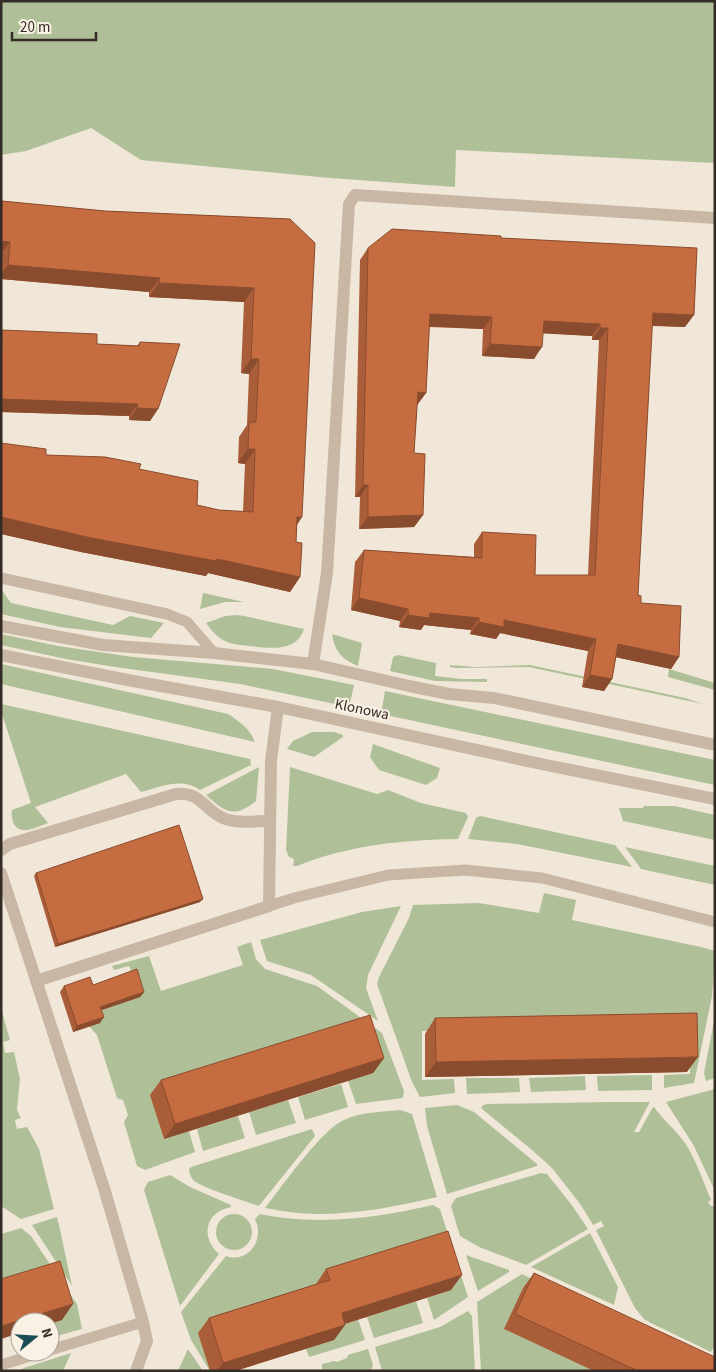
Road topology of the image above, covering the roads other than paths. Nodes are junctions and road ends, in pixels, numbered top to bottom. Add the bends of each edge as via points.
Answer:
1 (715, 218) edge
2 (1, 578) edge
3 (1, 626) edge
4 (214, 653) junction
5 (1, 655) edge
6 (313, 664) junction
7 (278, 707) junction
8 (715, 745) edge
9 (715, 799) edge
10 (269, 822) junction
11 (6, 847) edge
12 (1, 873) edge
13 (269, 906) junction
14 (715, 922) edge
15 (36, 981) junction
16 (143, 1322) junction
17 (60, 1347) edge
18 (136, 1371) edge

1 - 6 street via 354,195 349,204 327,573
2 - 4 lane via 167,614 187,622
3 - 4 street via 103,645
4 - 6 street
5 - 7 street, Klonowa
6 - 8 street via 409,686 494,698
7 - 9 street, Klonowa
7 - 10 street via 271,760
10 - 11 street via 223,818 195,797 187,793 176,794
10 - 13 street
12 - 15 street
13 - 14 lane via 388,874 466,870 542,878
13 - 15 street
15 - 16 street via 104,1188
16 - 17 lane
16 - 18 street via 146,1341

